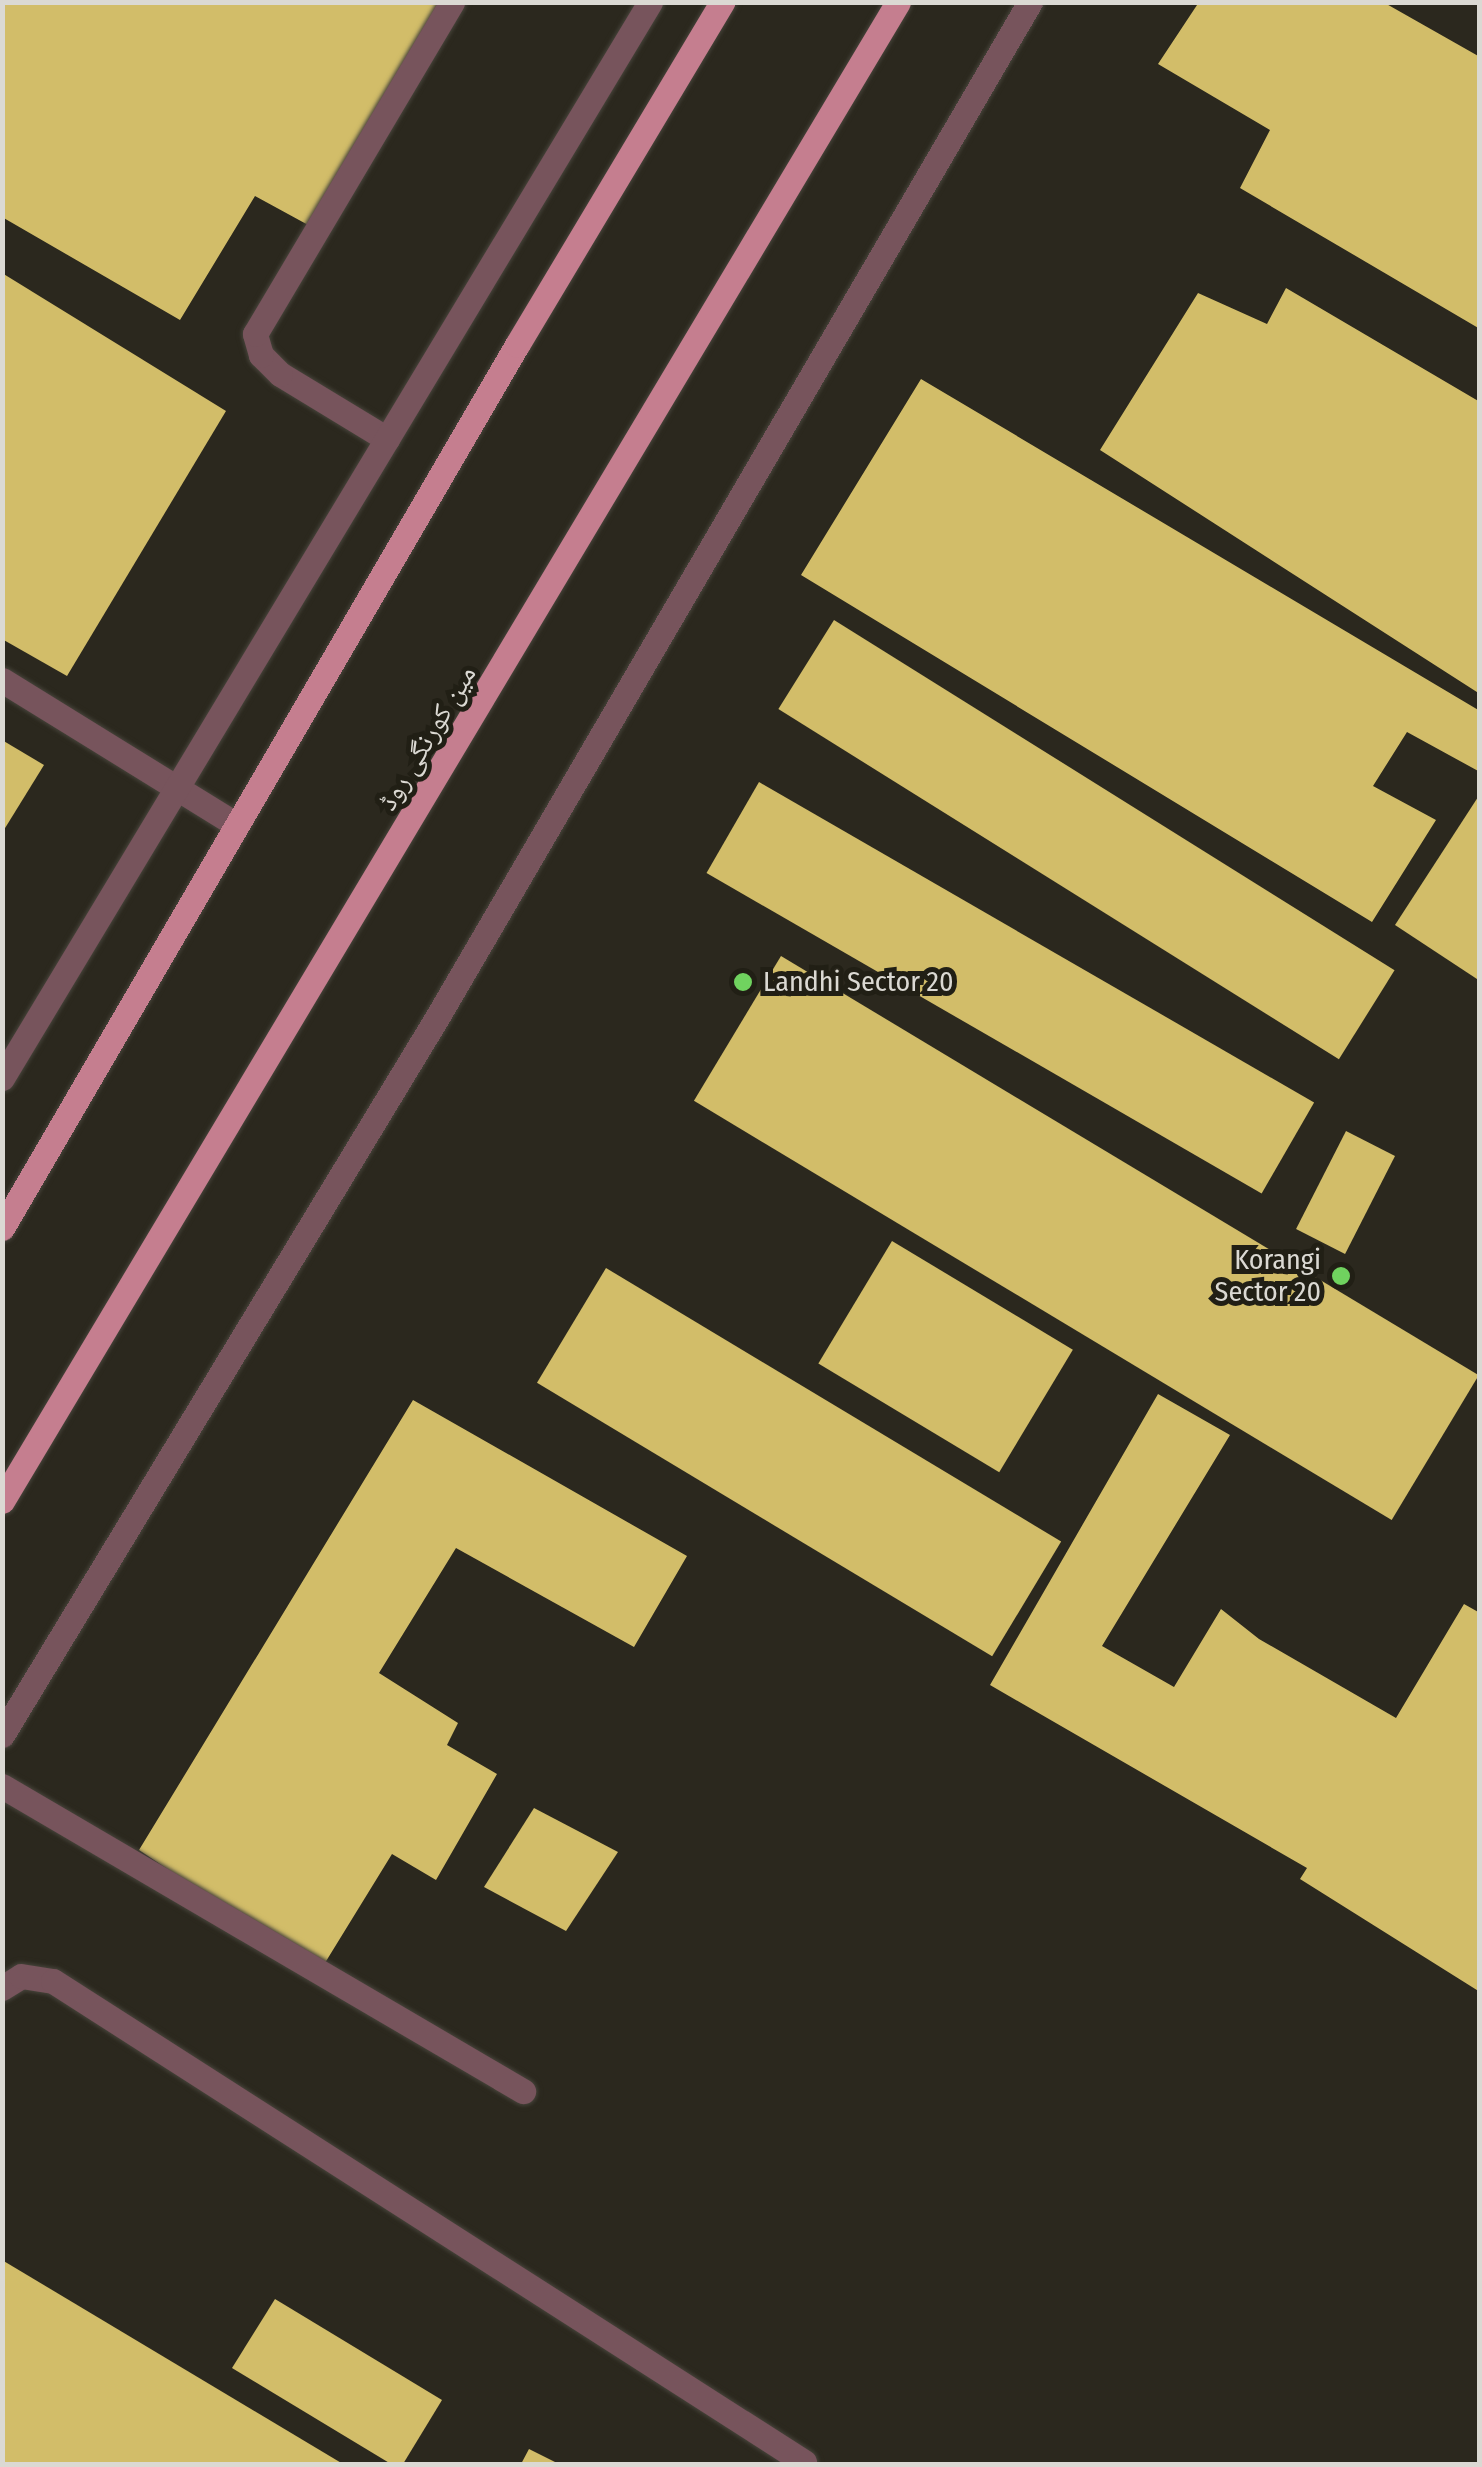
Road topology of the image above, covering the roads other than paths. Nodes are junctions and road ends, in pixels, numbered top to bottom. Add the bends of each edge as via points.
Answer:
1 (452, 2) edge
2 (650, 2) edge
3 (722, 2) edge
4 (898, 2) edge
5 (1030, 2) edge
6 (387, 439) junction
7 (2, 680) edge
8 (178, 787) junction
9 (237, 825) junction
10 (2, 1078) edge
11 (2, 1228) edge
12 (2, 1501) edge
13 (2, 1734) edge
14 (2, 1786) edge
15 (2, 1988) edge
16 (523, 2091) dead end
17 (804, 2462) edge

1 - 6 lane via 254,334 261,355 280,374
2 - 6 lane
3 - 9 main road
4 - 12 main road, مین کورنگی روڈ
5 - 13 lane via 435,1021
6 - 8 lane
7 - 8 lane
8 - 9 lane
8 - 10 lane
9 - 11 main road
14 - 16 lane
15 - 17 lane via 22,1976 53,1981

